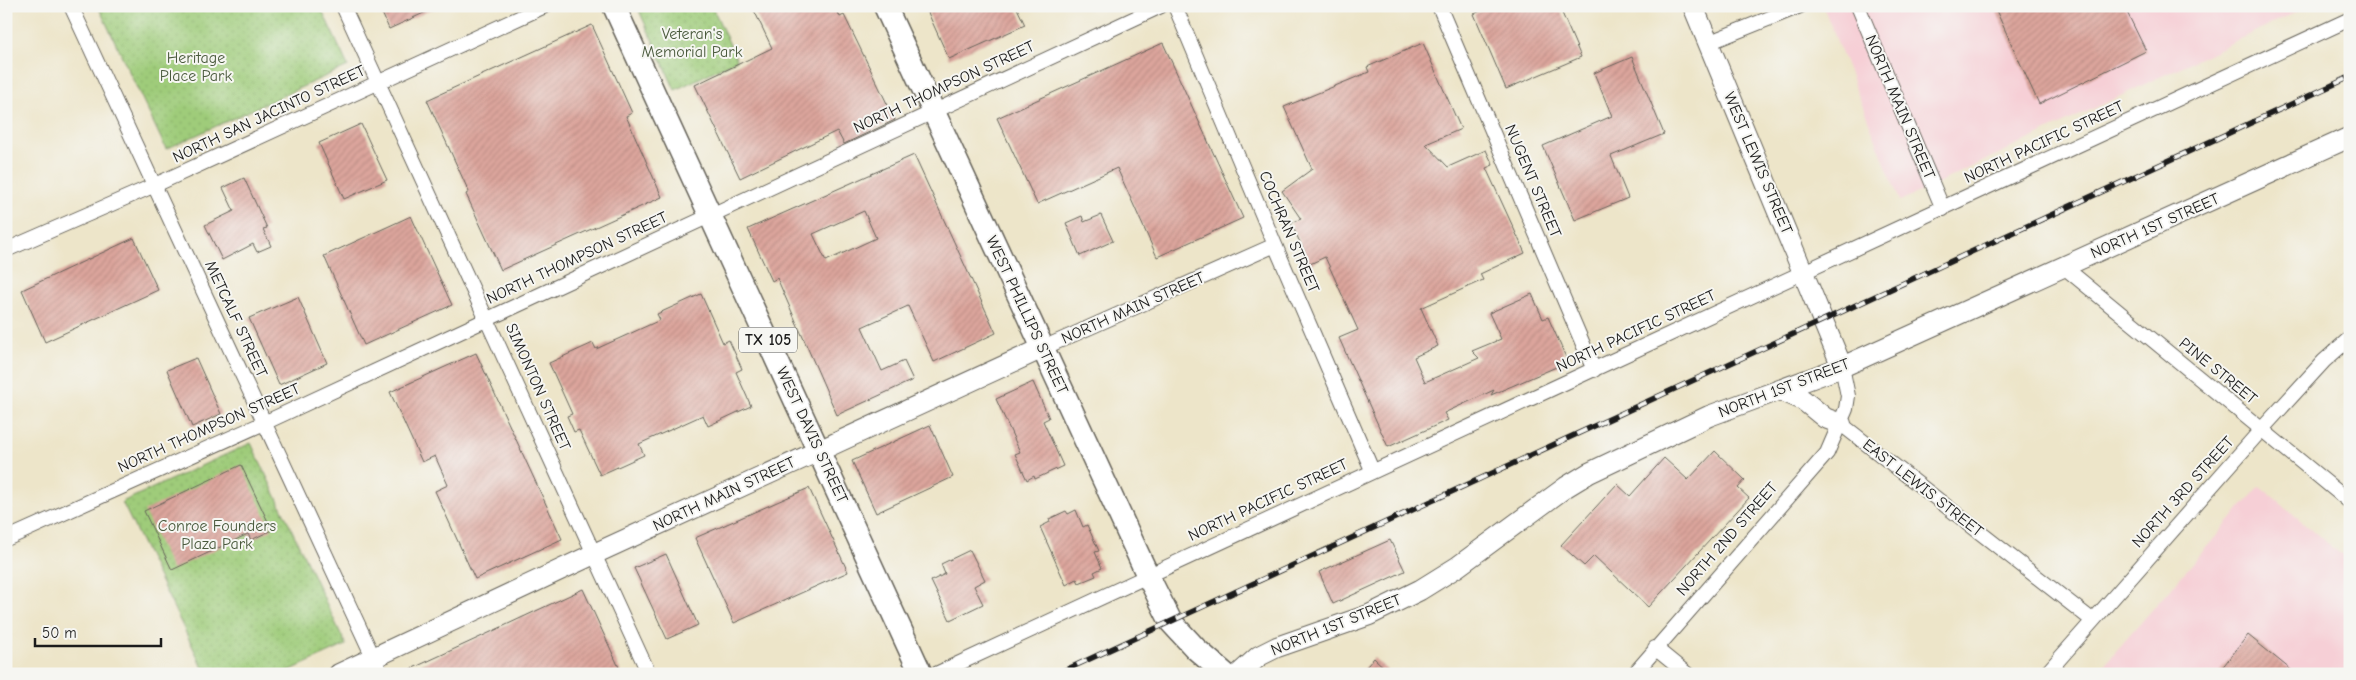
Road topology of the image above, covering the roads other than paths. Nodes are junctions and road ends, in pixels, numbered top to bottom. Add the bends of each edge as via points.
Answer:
1 (71, 6) edge
2 (344, 6) edge
3 (544, 6) edge
4 (614, 6) edge
5 (885, 6) edge
6 (1161, 6) edge
7 (1175, 6) edge
8 (1439, 6) edge
9 (1693, 6) edge
10 (1800, 6) edge
11 (1858, 6) edge
12 (2350, 20) edge
13 (1708, 43) junction
14 (379, 82) junction
15 (934, 111) junction
16 (2350, 138) edge
17 (155, 185) junction
18 (1943, 209) junction
19 (711, 215) junction
20 (1275, 245) junction
21 (6, 250) edge
22 (2064, 267) junction
23 (1805, 273) junction
24 (488, 318) junction
25 (2350, 338) edge
26 (1043, 348) junction
27 (1842, 367) junction
28 (1594, 370) junction
29 (1780, 390) junction
30 (264, 423) junction
31 (1841, 424) junction
32 (2261, 430) junction
33 (818, 450) junction
34 (1372, 470) junction
35 (2350, 502) edge
36 (6, 539) edge
37 (594, 554) junction
38 (1148, 576) junction
39 (2092, 620) junction
40 (1655, 648) junction
41 (377, 666) edge
42 (339, 674) edge
43 (649, 674) edge
44 (921, 674) edge
45 (936, 674) edge
46 (1225, 674) edge
47 (1239, 674) edge
48 (1634, 674) edge
49 (1686, 674) edge
50 (2046, 674) edge

1 - 17 street, METCALF STREET
2 - 14 street, SIMONTON STREET
3 - 14 street, NORTH SAN JACINTO STREET
4 - 19 main road, WEST DAVIS STREET / TX 105
5 - 15 main road, WEST PHILLIPS STREET
6 - 15 street, NORTH THOMPSON STREET
7 - 20 street, COCHRAN STREET
8 - 28 street, NUGENT STREET
9 - 13 street, WEST LEWIS STREET
10 - 13 street
11 - 18 street, NORTH MAIN STREET
12 - 18 street, NORTH PACIFIC STREET
13 - 23 street, WEST LEWIS STREET
14 - 17 street, NORTH SAN JACINTO STREET
14 - 24 street, SIMONTON STREET
15 - 19 street, NORTH THOMPSON STREET
15 - 26 main road, WEST PHILLIPS STREET
16 - 22 street, NORTH 1ST STREET
17 - 21 street, NORTH SAN JACINTO STREET
17 - 30 street, METCALF STREET
18 - 23 street, NORTH PACIFIC STREET
19 - 24 street, NORTH THOMPSON STREET
19 - 33 main road, WEST DAVIS STREET / TX 105
20 - 26 street, NORTH MAIN STREET
20 - 34 street, COCHRAN STREET
22 - 27 street, NORTH 1ST STREET
22 - 32 street, PINE STREET
23 - 27 street, WEST LEWIS STREET
23 - 28 street, NORTH PACIFIC STREET
24 - 30 street, NORTH THOMPSON STREET
24 - 37 street, SIMONTON STREET
25 - 32 street, NORTH 3RD STREET via 2324,361
26 - 33 street, NORTH MAIN STREET
26 - 38 main road, WEST PHILLIPS STREET
27 - 29 street, NORTH 1ST STREET
27 - 31 street via 1848,396
28 - 34 street, NORTH PACIFIC STREET
29 - 31 street via 1803,400 1825,418
29 - 47 street, NORTH 1ST STREET via 1709,416 1589,473 1420,590 1369,615 1277,647 1259,656
30 - 36 street, NORTH THOMPSON STREET
30 - 41 street, METCALF STREET
31 - 39 street, EAST LEWIS STREET
31 - 40 street, NORTH 2ND STREET via 1827,453
32 - 35 street, PINE STREET
32 - 39 street, NORTH 3RD STREET
33 - 37 street, NORTH MAIN STREET
33 - 44 main road, WEST DAVIS STREET / TX 105
34 - 38 street, NORTH PACIFIC STREET
37 - 41 street, NORTH MAIN STREET
37 - 43 street, SIMONTON STREET
38 - 45 street, NORTH PACIFIC STREET
38 - 46 main road, WEST PHILLIPS STREET via 1171,622
39 - 50 street, NORTH 3RD STREET
40 - 48 street, NORTH 2ND STREET
40 - 49 street
41 - 42 street, NORTH MAIN STREET

